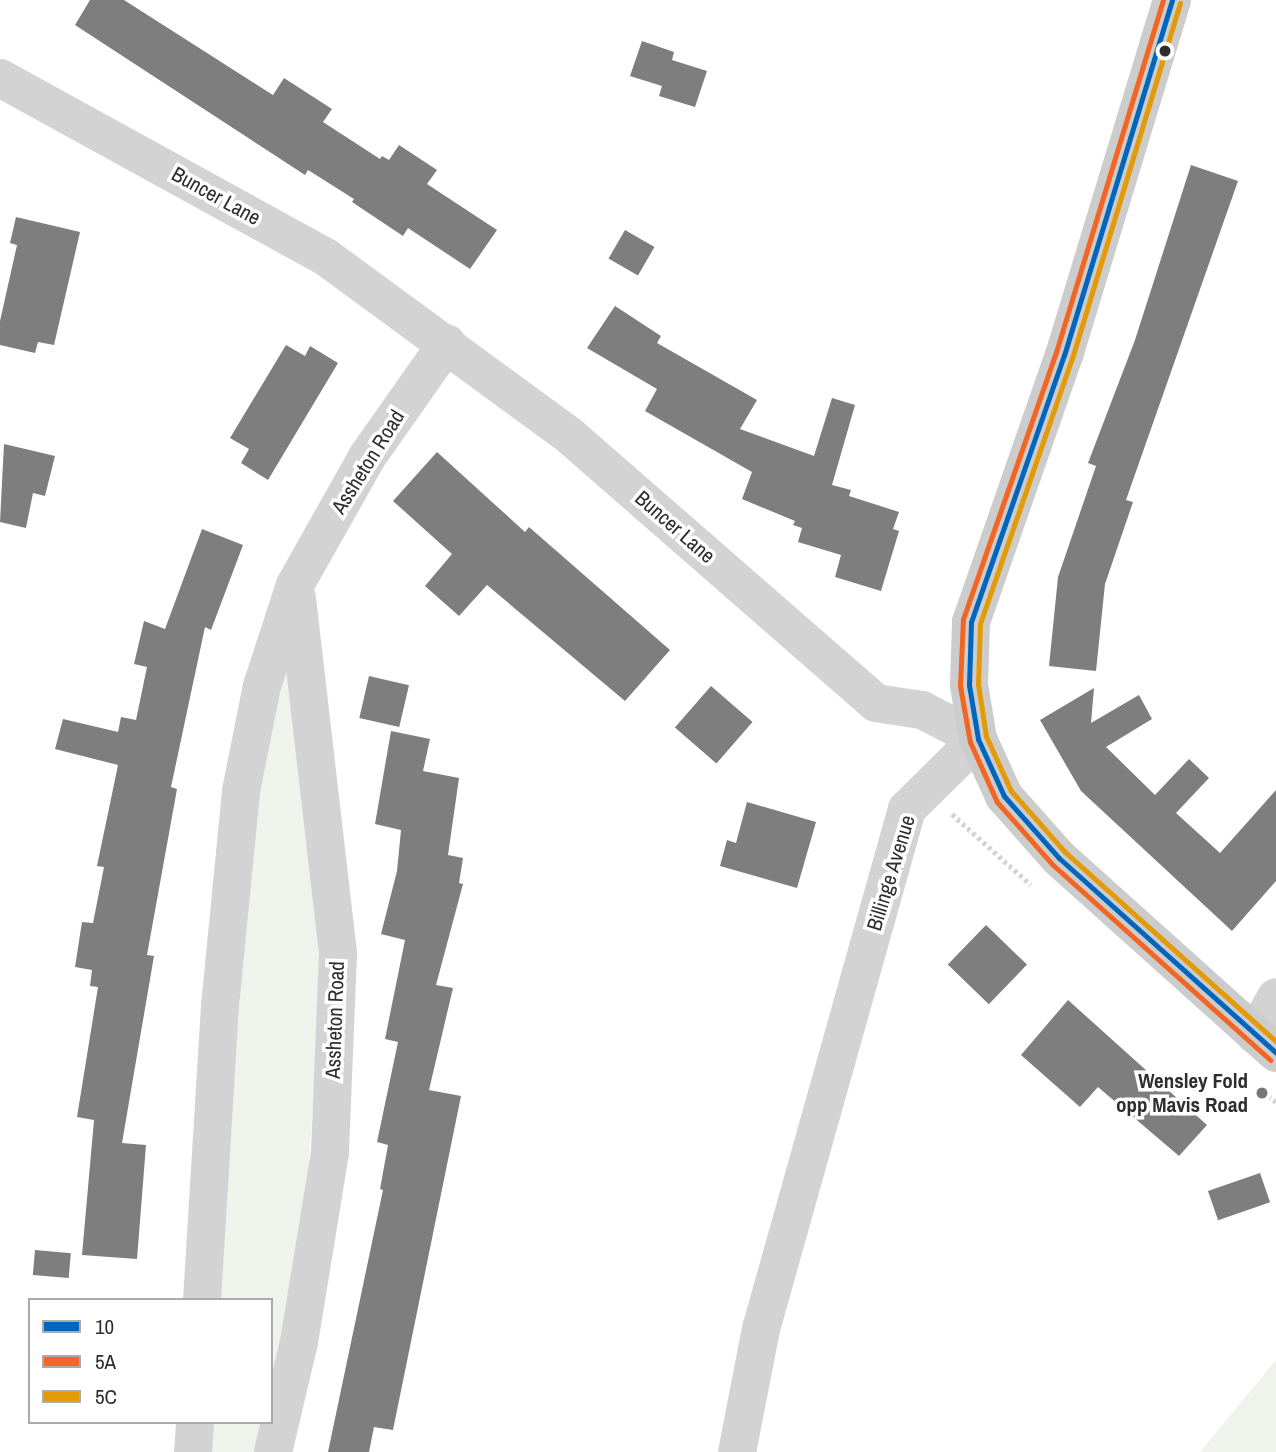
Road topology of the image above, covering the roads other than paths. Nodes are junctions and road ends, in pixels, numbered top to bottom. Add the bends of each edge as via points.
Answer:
1 (1172, 0) edge
2 (0, 78) edge
3 (447, 342) junction
4 (295, 585) junction
5 (978, 739) junction
6 (1276, 997) edge
7 (1266, 1044) edge
8 (202, 1298) edge
9 (195, 1424) edge
10 (193, 1452) edge
11 (273, 1452) edge
12 (737, 1452) edge

1 - 5 main road via 1064,355 971,622 969,685
2 - 3 street, Buncer Lane via 327,258
3 - 4 street, Assheton Road via 367,457
3 - 5 street, Buncer Lane via 570,436 876,703 922,710
4 - 8 street, Assheton Road via 262,686 241,791 220,1006
4 - 11 street, Assheton Road via 338,953 330,1152 299,1342
5 - 7 main road via 1004,796 1059,858
5 - 12 street, Billinge Avenue via 907,809 761,1329
6 - 7 street
9 - 10 street

